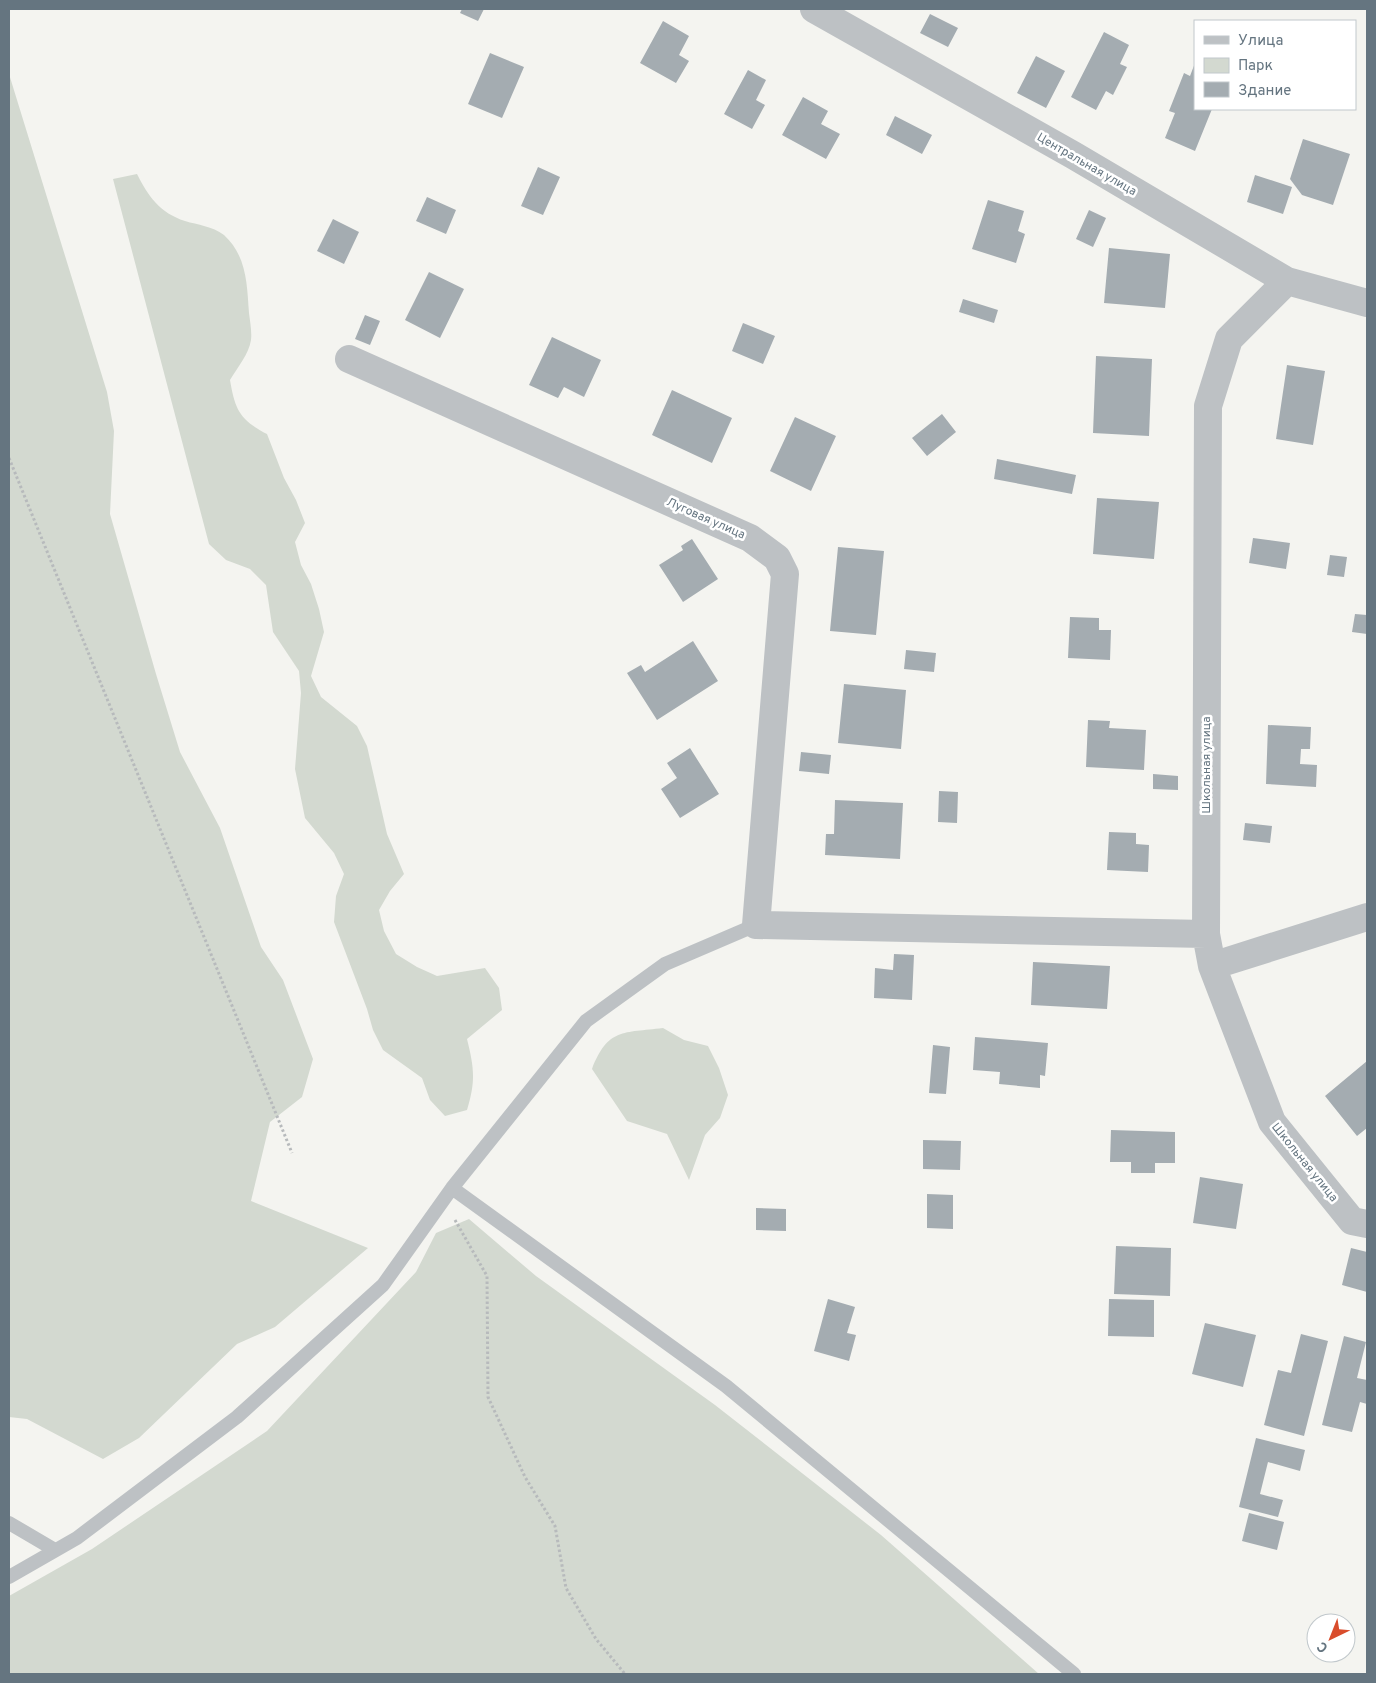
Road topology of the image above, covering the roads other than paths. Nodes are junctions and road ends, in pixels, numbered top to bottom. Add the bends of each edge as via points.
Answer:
1 (814, 9) edge
2 (1287, 281) junction
3 (1367, 303) edge
4 (349, 359) dead end
5 (1367, 917) edge
6 (756, 924) junction
7 (1206, 934) junction
8 (1212, 966) junction
9 (448, 1194) junction
10 (1367, 1224) edge
11 (9, 1523) edge
12 (55, 1550) junction
13 (9, 1577) edge
14 (1074, 1674) edge

1 - 2 street, Центральная улица via 1073,155
2 - 3 street, Центральная улица
2 - 7 street, Школьная улица via 1229,339 1208,406
4 - 6 street, Луговая улица via 750,538 778,558 784,574
5 - 8 street
6 - 7 street
6 - 9 lane via 665,964 586,1021
7 - 8 street, Школьная улица
8 - 10 street, Школьная улица via 1272,1122 1352,1221
9 - 12 lane via 383,1285 251,1404 77,1538
9 - 14 lane via 726,1386
11 - 12 lane
12 - 13 lane

